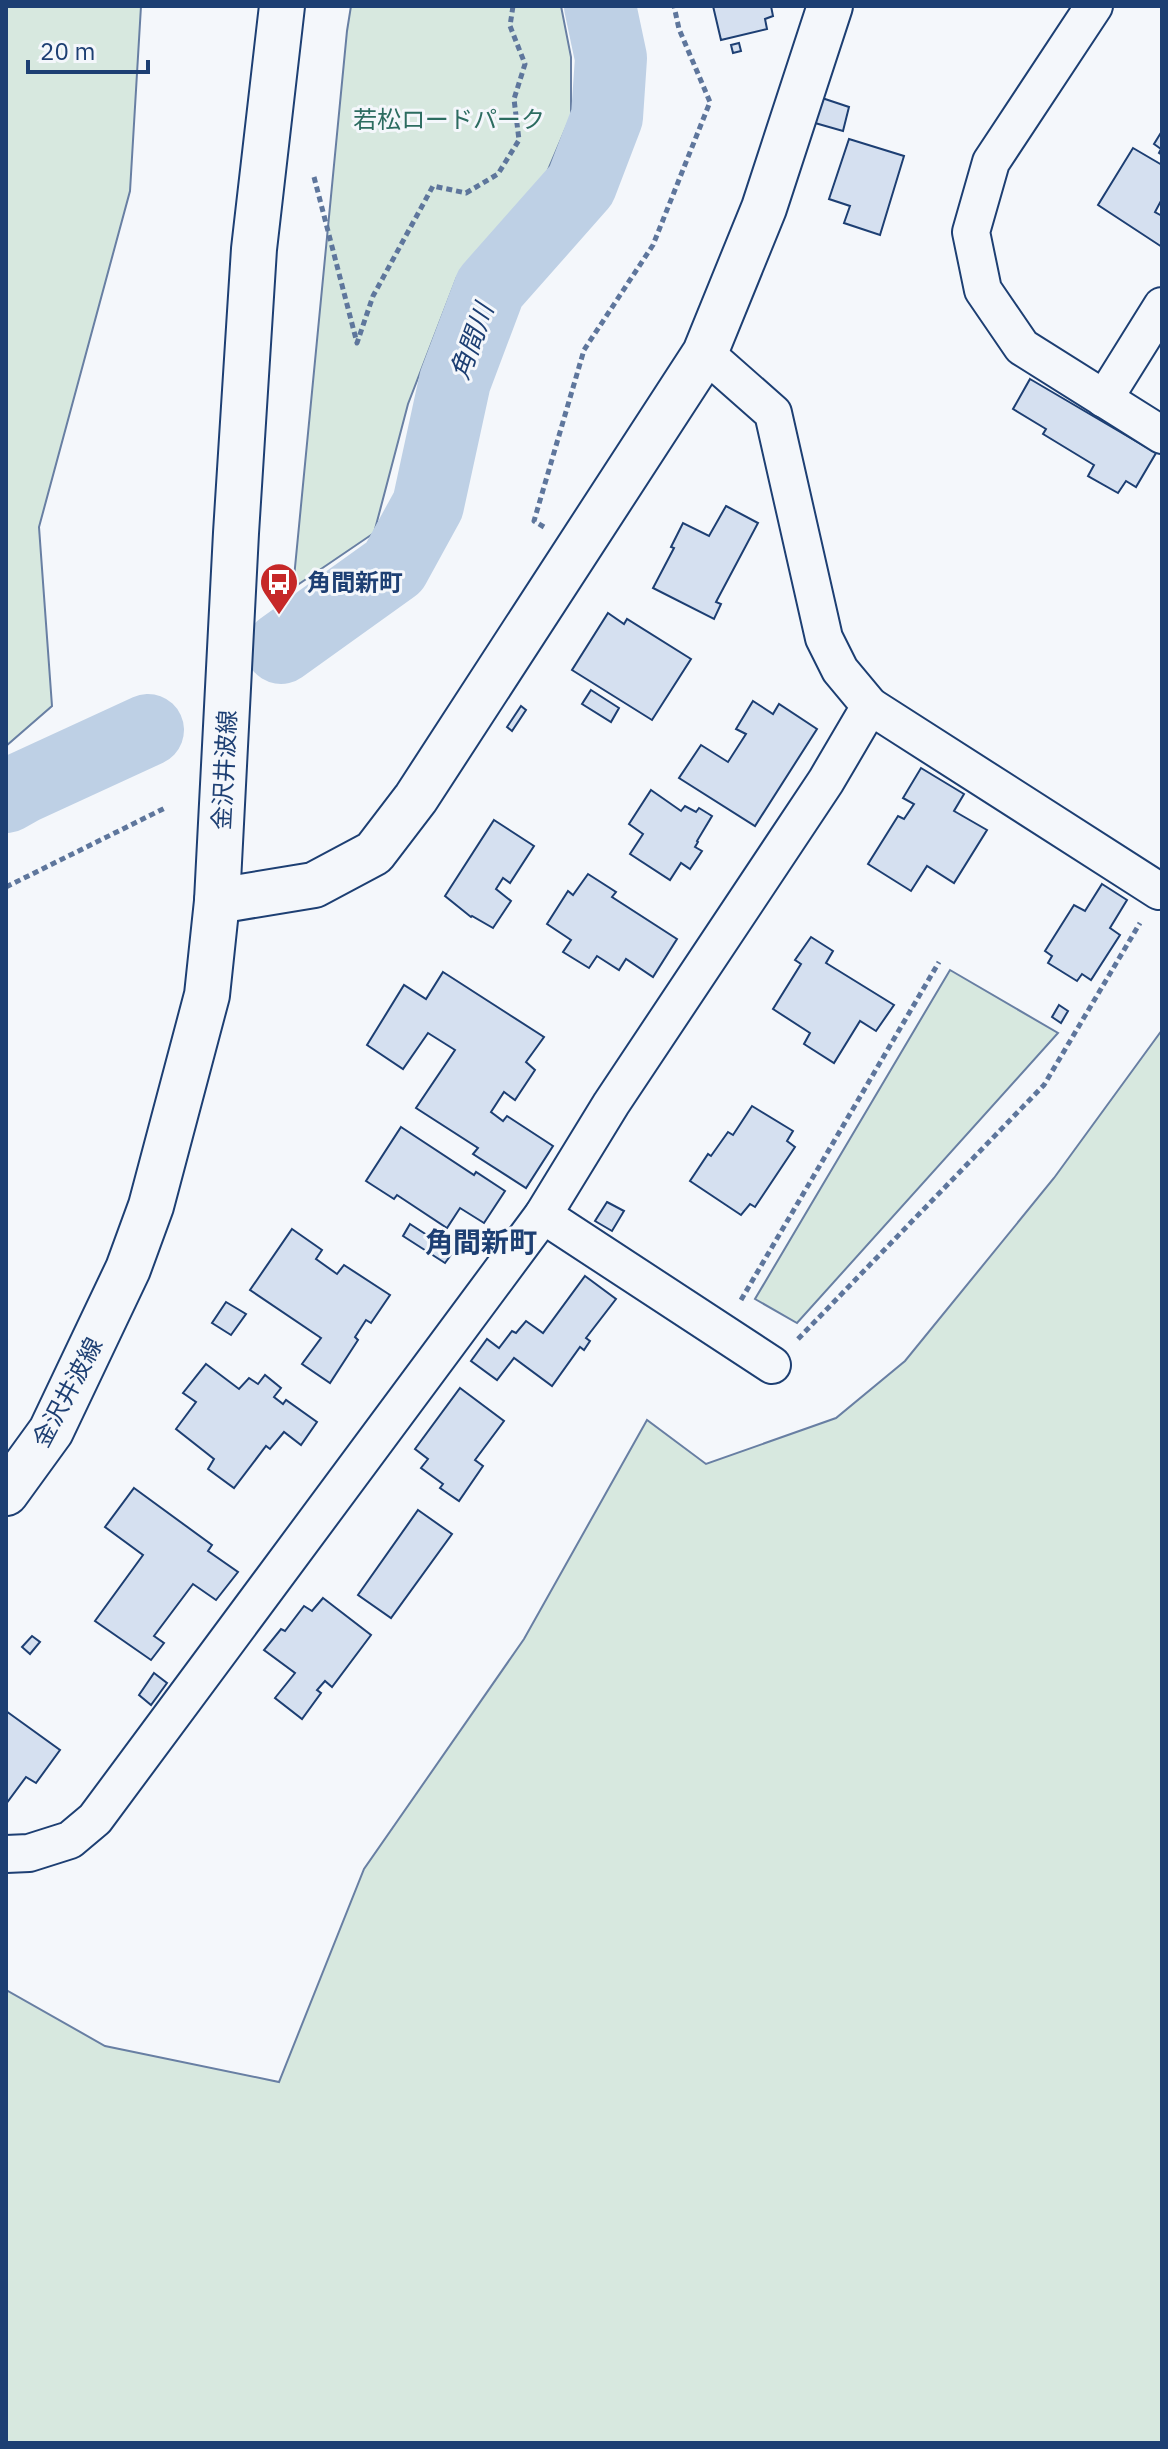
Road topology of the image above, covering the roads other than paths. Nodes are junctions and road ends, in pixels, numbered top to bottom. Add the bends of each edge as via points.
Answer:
1 (282, 6) edge
2 (830, 6) edge
3 (1094, 6) edge
4 (1162, 306) edge
5 (705, 353) junction
6 (1104, 399) junction
7 (1162, 435) edge
8 (870, 706) junction
9 (1159, 891) road end
10 (217, 901) junction
11 (543, 1215) junction
12 (772, 1365) road end
13 (6, 1493) edge
14 (6, 1854) edge

1 - 10 main road, 金沢井波線 via 254,249
2 - 5 main road via 764,208
3 - 6 street via 991,162 971,232 983,290 1022,347
4 - 6 street
5 - 8 street via 773,413 824,638 840,670
5 - 10 main road via 416,798 374,853 314,885
6 - 7 street
8 - 9 street
8 - 11 street
10 - 13 main road, 金沢井波線 via 207,995 151,1206 128,1269 51,1431
11 - 12 street
11 - 14 street via 95,1819 70,1840

